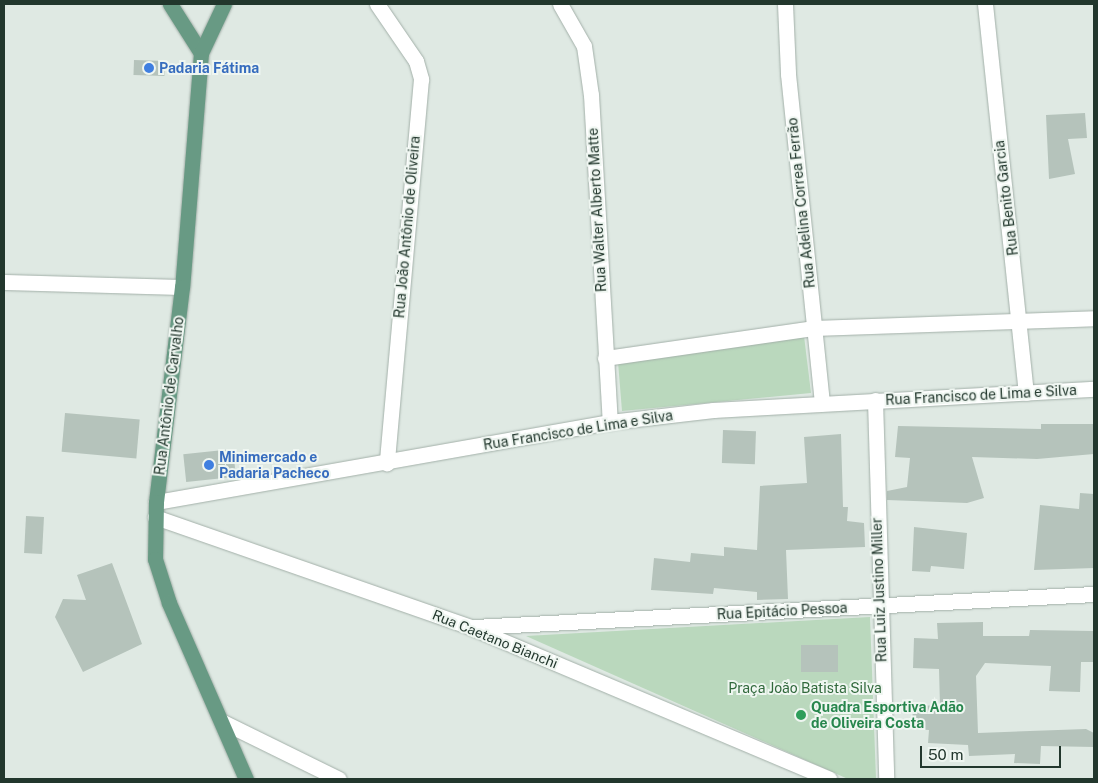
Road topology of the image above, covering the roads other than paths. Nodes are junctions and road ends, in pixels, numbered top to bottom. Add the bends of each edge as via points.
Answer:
1 (170, 4) edge
2 (224, 4) edge
3 (377, 4) edge
4 (560, 4) edge
5 (785, 4) edge
6 (985, 4) edge
7 (201, 53) junction
8 (4, 282) edge
9 (182, 287) junction
10 (1094, 318) edge
11 (1021, 322) junction
12 (814, 328) junction
13 (605, 358) junction
14 (1094, 389) edge
15 (1026, 393) junction
16 (875, 400) junction
17 (822, 403) junction
18 (610, 422) junction
19 (387, 463) junction
20 (156, 502) junction
21 (155, 517) junction
22 (1094, 594) edge
23 (879, 605) junction
24 (470, 627) junction
25 (224, 722) junction
26 (246, 779) edge
27 (340, 779) edge
28 (829, 779) edge
29 (886, 779) edge

1 - 7 main road
2 - 7 main road
3 - 19 street, Rua João Antônio de Oliveira via 416,61 421,79
4 - 13 street, Rua Walter Alberto Matte via 584,46 591,95
5 - 12 street, Rua Adelina Correa Ferrão
6 - 11 street, Rua Benito Garcia
7 - 9 main road, Rua Antônio de Carvalho
8 - 9 street
9 - 20 main road, Rua Antônio de Carvalho
10 - 11 street
11 - 12 street via 915,321
11 - 15 street, Rua Benito Garcia
12 - 13 street
12 - 17 street, Rua Adelina Correa Ferrão
13 - 18 street, Rua Walter Alberto Matte
14 - 15 street, Rua Francisco de Lima e Silva
15 - 16 street, Rua Francisco de Lima e Silva
16 - 17 street, Rua Francisco de Lima e Silva
16 - 23 street, Rua Luiz Justino Miller
17 - 18 street, Rua Francisco de Lima e Silva
18 - 19 street, Rua Francisco de Lima e Silva
19 - 20 street, Rua Francisco de Lima e Silva
20 - 21 main road, Rua Antônio de Carvalho
21 - 24 street, Rua Caetano Bianchi
21 - 25 main road, Rua Antônio de Carvalho via 158,575
22 - 23 street, Rua Epitácio Pessoa
23 - 24 street, Rua Epitácio Pessoa
23 - 29 street, Rua Luiz Justino Miller
24 - 28 street, Rua Caetano Bianchi
25 - 26 main road, Rua Antônio de Carvalho
25 - 27 street

